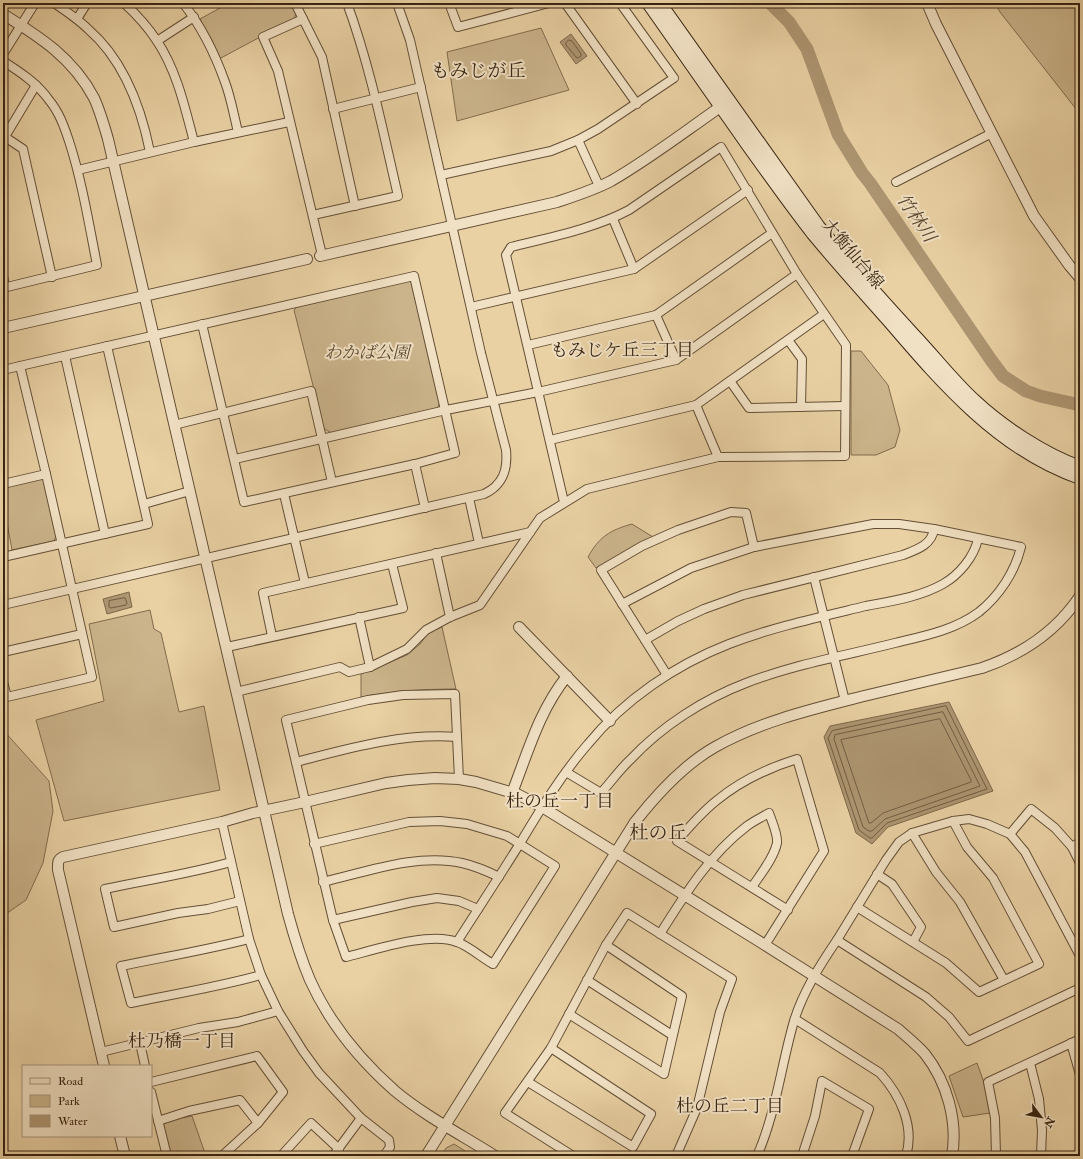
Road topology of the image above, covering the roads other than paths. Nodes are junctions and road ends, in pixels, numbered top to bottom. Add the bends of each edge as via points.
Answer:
1 (35, 3) edge
2 (54, 3) edge
3 (87, 3) edge
4 (124, 3) edge
5 (183, 3) edge
6 (296, 3) edge
7 (347, 3) edge
8 (397, 3) edge
9 (449, 3) edge
10 (548, 3) edge
11 (565, 3) edge
12 (620, 3) edge
13 (648, 3) edge
14 (660, 3) edge
15 (927, 3) edge
16 (3, 14) edge
17 (194, 17) junction
18 (77, 19) junction
19 (303, 19) junction
20 (22, 25) junction
21 (157, 41) junction
22 (3, 54) edge
23 (3, 61) edge
24 (36, 85) junction
25 (421, 87) junction
26 (376, 98) junction
27 (638, 104) junction
28 (725, 104) junction
29 (333, 109) junction
30 (289, 122) junction
31 (238, 132) junction
32 (992, 133) junction
33 (4, 138) edge
34 (578, 140) junction
35 (194, 142) junction
36 (150, 152) junction
37 (113, 161) junction
38 (78, 170) junction
39 (441, 176) junction
40 (896, 182) dead end
41 (599, 186) junction
42 (748, 190) junction
43 (355, 206) junction
44 (313, 216) junction
45 (613, 219) junction
46 (453, 225) junction
47 (772, 233) junction
48 (321, 256) joint
49 (307, 259) dead end
50 (634, 269) junction
51 (798, 274) junction
52 (3, 276) edge
53 (52, 277) junction
54 (1080, 278) edge
55 (4, 287) edge
56 (144, 295) junction
57 (517, 296) junction
58 (471, 307) junction
59 (824, 314) junction
60 (656, 315) junction
61 (202, 324) junction
62 (3, 328) edge
63 (154, 335) junction
64 (788, 340) junction
65 (528, 345) junction
66 (107, 346) junction
67 (65, 356) junction
68 (676, 360) junction
69 (20, 366) junction
70 (3, 370) edge
71 (730, 381) junction
72 (538, 392) junction
73 (493, 401) junction
74 (696, 406) junction
75 (845, 406) junction
76 (801, 407) junction
77 (446, 410) junction
78 (223, 412) junction
79 (174, 425) junction
80 (323, 439) junction
81 (550, 440) junction
82 (718, 457) junction
83 (235, 459) junction
84 (415, 464) junction
85 (1080, 467) edge
86 (46, 474) junction
87 (1080, 478) edge
88 (332, 482) junction
89 (3, 483) edge
90 (190, 492) junction
91 (284, 494) junction
92 (469, 498) junction
93 (564, 502) junction
94 (144, 504) junction
95 (425, 508) junction
96 (934, 529) junction
97 (530, 532) junction
98 (105, 534) junction
99 (294, 537) junction
100 (978, 538) junction
101 (479, 543) junction
102 (62, 544) junction
103 (754, 546) junction
104 (436, 553) junction
105 (3, 557) edge
106 (206, 558) junction
107 (392, 564) junction
108 (814, 577) junction
109 (305, 583) junction
110 (72, 589) junction
111 (1080, 596) edge
112 (622, 604) junction
113 (3, 605) edge
114 (824, 616) junction
115 (359, 617) junction
116 (450, 617) junction
117 (519, 627) dead end
118 (82, 634) junction
119 (272, 636) junction
120 (645, 640) junction
121 (227, 647) junction
122 (3, 652) edge
123 (834, 658) junction
124 (370, 667) junction
125 (667, 675) junction
126 (567, 676) junction
127 (3, 682) edge
128 (236, 692) junction
129 (845, 701) junction
130 (610, 721) junction
131 (457, 737) junction
132 (296, 762) junction
133 (566, 772) junction
134 (459, 779) junction
135 (512, 793) junction
136 (305, 802) junction
137 (542, 807) junction
138 (264, 811) junction
139 (953, 821) junction
140 (222, 822) junction
141 (912, 833) junction
142 (1010, 834) junction
143 (1080, 842) edge
144 (314, 844) junction
145 (519, 844) junction
146 (1072, 847) junction
147 (616, 852) junction
148 (710, 861) junction
149 (231, 862) junction
150 (1080, 863) edge
151 (877, 874) junction
152 (499, 876) junction
153 (323, 882) junction
154 (752, 887) junction
155 (684, 895) junction
156 (240, 901) junction
157 (857, 907) junction
158 (478, 909) junction
159 (788, 910) junction
160 (333, 920) junction
161 (660, 934) junction
162 (249, 939) junction
163 (837, 940) junction
164 (457, 942) junction
165 (913, 942) junction
166 (606, 945) junction
167 (765, 945) junction
168 (1080, 956) edge
169 (261, 975) junction
170 (813, 976) junction
171 (587, 980) junction
172 (1004, 980) junction
173 (1080, 988) edge
174 (278, 1011) junction
175 (569, 1014) junction
176 (794, 1019) junction
177 (672, 1035) junction
178 (1080, 1039) edge
179 (140, 1043) junction
180 (1071, 1043) junction
181 (551, 1048) junction
182 (101, 1052) junction
183 (1030, 1063) junction
184 (104, 1065) edge
185 (145, 1065) edge
186 (1080, 1074) edge
187 (152, 1082) edge
188 (528, 1082) junction
189 (152, 1096) edge
190 (361, 1118) junction
191 (158, 1121) junction
192 (258, 1122) junction
193 (445, 1125) junction
194 (120, 1137) edge
195 (339, 1149) junction
196 (125, 1156) edge
197 (167, 1156) edge
198 (222, 1156) edge
199 (281, 1156) edge
200 (333, 1156) edge
201 (384, 1156) edge
202 (426, 1156) edge
203 (495, 1156) edge
204 (573, 1156) edge
205 (676, 1156) edge
206 (757, 1156) edge
207 (802, 1156) edge
208 (852, 1156) edge
209 (906, 1156) edge
210 (952, 1156) edge
211 (996, 1156) edge
212 (1041, 1156) edge

1 - 20 street
2 - 18 street
3 - 18 street
4 - 21 street
5 - 17 street
6 - 19 street
7 - 26 street
8 - 25 street via 410,40
9 - 10 street via 458,27
11 - 27 street
12 - 27 street via 674,78
13 - 28 main road, 大衡仙台線
14 - 28 main road, 大衡仙台線
15 - 32 street
16 - 20 street
17 - 21 street
17 - 31 street via 213,52 225,83
18 - 36 street via 107,49 132,91 141,113
19 - 29 street via 322,57
19 - 30 street via 263,37 278,71
20 - 22 street
20 - 37 street via 62,55 82,77 100,111
21 - 35 street via 181,95
23 - 24 street via 23,73
24 - 33 street
24 - 38 street via 58,114
25 - 26 street
25 - 39 street
26 - 29 street
26 - 43 street via 398,196
27 - 34 street
28 - 41 street via 646,159
28 - 85 main road, 大衡仙台線 via 839,252 974,400 1009,429
28 - 87 main road, 大衡仙台線 via 813,233 964,404 984,422 1021,448
29 - 43 street
30 - 31 street
30 - 44 street
31 - 35 street
32 - 40 street
32 - 54 street via 1034,216
33 - 53 street via 23,149
34 - 39 street via 551,151
34 - 41 street
35 - 36 street
36 - 37 street
37 - 38 street
37 - 56 street
38 - 53 street via 97,266
39 - 46 street
41 - 46 street via 557,202
42 - 45 street via 721,147
42 - 47 street
42 - 50 street
43 - 44 street
44 - 48 street
45 - 50 street
45 - 57 street via 511,247 506,255
46 - 48 street
46 - 58 street
47 - 51 street
47 - 60 street
49 - 56 street
50 - 57 street
51 - 59 street
51 - 68 street
52 - 55 street
53 - 55 street
56 - 62 street
56 - 63 street
57 - 58 street
57 - 65 street
58 - 73 street
59 - 64 street
59 - 75 street via 846,345
60 - 65 street
60 - 68 street
61 - 63 street
61 - 77 street via 414,276
61 - 78 street
63 - 66 street
63 - 79 street
64 - 71 street
64 - 76 street via 802,359
65 - 72 street
66 - 67 street
66 - 94 street
67 - 69 street
67 - 98 street
68 - 72 street
69 - 70 street
69 - 86 street
71 - 74 street
71 - 76 street via 749,408
72 - 73 street
72 - 81 street
73 - 77 street
73 - 92 street via 506,450 505,471 493,490
74 - 81 street
74 - 82 street
75 - 76 street
75 - 82 street via 845,456
77 - 80 street
77 - 84 street via 455,453
78 - 79 street
78 - 80 street via 311,391
78 - 83 street
79 - 90 street
80 - 83 street
80 - 88 street
81 - 93 street
82 - 93 street via 587,489
83 - 91 street via 244,502
84 - 88 street
84 - 95 street
86 - 89 street
86 - 102 street
88 - 91 street
90 - 94 street
90 - 106 street
91 - 99 street
92 - 95 street
92 - 101 street
93 - 97 street via 540,518
94 - 98 street via 148,524
95 - 99 street
96 - 100 street
96 - 103 street via 899,524 873,524
96 - 108 street via 933,536 919,549
97 - 101 street
97 - 116 street via 480,605
98 - 102 street
99 - 106 street
99 - 109 street
100 - 114 street via 968,561 944,584 928,592
100 - 123 street via 1021,547 1018,558 1001,588 991,602 979,612 946,630
101 - 104 street
102 - 105 street
102 - 110 street
103 - 112 street via 691,568
103 - 112 street via 746,513 731,512 678,530 642,546 601,570
104 - 107 street
104 - 116 street
106 - 110 street
106 - 121 street
107 - 109 street
107 - 115 street via 403,608
108 - 114 street
108 - 120 street via 743,595 704,609
109 - 119 street via 263,593
110 - 113 street
110 - 118 street
111 - 129 street via 1047,634 1004,660 982,668
112 - 120 street
114 - 123 street
114 - 125 street via 758,633 727,645
115 - 119 street
115 - 124 street
116 - 124 street via 426,630 407,649
117 - 126 street
118 - 122 street
118 - 127 street via 92,677 7,697
119 - 121 street
120 - 125 street
121 - 128 street
123 - 129 street
123 - 133 street via 747,682 692,710 659,732 636,753 601,793
124 - 128 street via 349,672 340,667
125 - 130 street
126 - 130 street
126 - 135 street via 557,688 539,721
128 - 138 street
129 - 147 street via 748,730 714,748 685,769 660,792 635,822
130 - 133 street
131 - 132 street via 413,736
131 - 132 street via 455,694 403,695 368,700 286,720
131 - 134 street
132 - 136 street
133 - 137 street
134 - 135 street
134 - 136 street via 435,778 389,782
135 - 137 street
136 - 138 street
136 - 144 street
137 - 145 street
137 - 147 street
138 - 140 street
138 - 193 street via 297,945 310,981 328,1013 353,1047 386,1082
139 - 141 street
139 - 142 street via 969,819
139 - 172 street via 967,847 993,878 1039,964
140 - 149 street
140 - 182 street via 60,859 58,863
141 - 151 street via 899,842
141 - 172 street via 936,872 960,902
142 - 146 street via 1032,809 1055,828
142 - 168 street via 1025,852
143 - 146 street
144 - 145 street via 409,822 440,821 467,824 507,836
144 - 153 street
145 - 152 street
145 - 164 street via 555,866 493,964
146 - 150 street
147 - 155 street
147 - 193 street
148 - 154 street
148 - 154 street via 748,825 769,813 777,843 767,865
148 - 155 street
148 - 159 street via 677,841 700,815 736,787 778,765 797,759 824,851
149 - 156 street
149 - 156 street via 194,872 104,889 114,927
151 - 157 street
151 - 165 street via 892,884 921,927
152 - 153 street via 461,863 423,860
152 - 158 street
153 - 160 street
154 - 159 street
155 - 161 street
155 - 167 street
156 - 162 street
157 - 163 street
157 - 165 street
158 - 160 street via 459,901 437,898
158 - 164 street
159 - 167 street
160 - 164 street via 346,957 422,939 437,938
161 - 166 street via 627,913
161 - 205 street via 732,979 720,1012 697,1108
162 - 169 street
162 - 169 street via 121,966 131,1003 225,985
163 - 170 street
163 - 173 street via 926,998 949,1018 968,1041
165 - 172 street via 946,963 979,992
166 - 171 street
166 - 177 street via 682,996
167 - 170 street
169 - 174 street
170 - 176 street
170 - 210 street via 898,1029 925,1055 939,1077 952,1114
171 - 175 street
171 - 177 street
174 - 179 street
174 - 190 street via 319,1073
175 - 177 street via 664,1074
175 - 181 street
176 - 206 street via 773,1107
176 - 209 street via 880,1073 890,1084 898,1097 908,1126
178 - 180 street
179 - 182 street
179 - 185 street
180 - 183 street
180 - 186 street
181 - 188 street
181 - 188 street via 651,1114 633,1147
182 - 184 street
183 - 211 street via 988,1082 995,1118
183 - 212 street via 1039,1099
187 - 192 street via 257,1056 283,1092
188 - 204 street via 506,1113
189 - 191 street
190 - 195 street
190 - 201 street via 390,1140 390,1147
191 - 192 street via 240,1100
191 - 197 street
192 - 198 street
193 - 202 street
193 - 203 street
194 - 196 street
195 - 199 street via 310,1123
195 - 200 street
207 - 208 street via 815,1116 822,1081 869,1109

